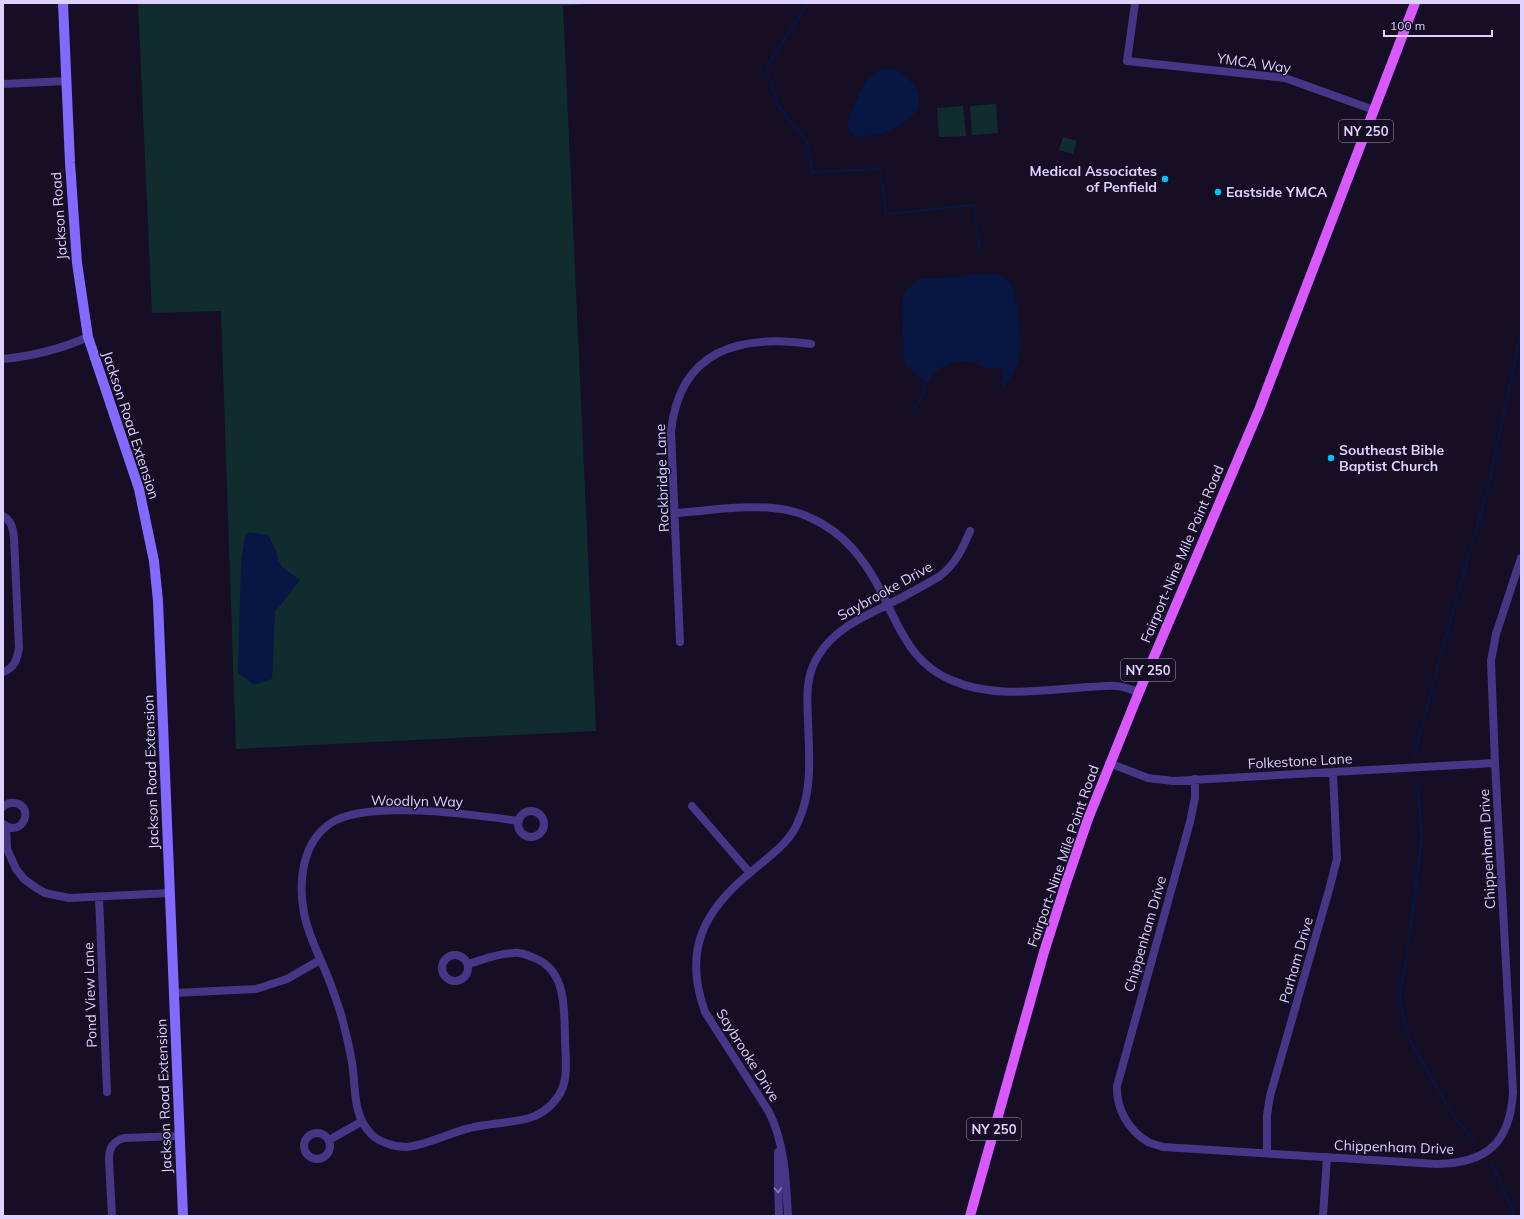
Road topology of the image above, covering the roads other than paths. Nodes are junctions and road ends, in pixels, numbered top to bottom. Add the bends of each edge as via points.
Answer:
1 (63, 3) edge
2 (1135, 3) edge
3 (1415, 3) edge
4 (66, 81) junction
5 (3, 84) edge
6 (1374, 110) junction
7 (88, 337) junction
8 (811, 344) dead end
9 (3, 359) edge
10 (676, 513) junction
11 (3, 516) edge
12 (970, 530) dead end
13 (1521, 558) edge
14 (887, 604) junction
15 (680, 642) dead end
16 (3, 672) edge
17 (1139, 692) junction
18 (1109, 763) junction
19 (1495, 764) junction
20 (1333, 773) junction
21 (1196, 780) junction
22 (692, 806) dead end
23 (3, 807) edge
24 (519, 821) dead end
25 (5, 825) edge
26 (750, 873) junction
27 (170, 893) junction
28 (99, 897) junction
29 (320, 960) junction
30 (468, 964) dead end
31 (174, 993) junction
32 (107, 1092) dead end
33 (361, 1122) junction
34 (179, 1136) junction
35 (779, 1137) junction
36 (329, 1140) dead end
37 (1266, 1153) junction
38 (1327, 1157) junction
39 (112, 1216) edge
40 (183, 1216) edge
41 (779, 1216) edge
42 (788, 1216) edge
43 (970, 1216) edge
44 (1323, 1216) edge

1 - 4 street, Jackson Road
2 - 6 street, YMCA Way via 1126,61 1285,78
3 - 6 main road, Fairport-Nine Mile Point Road / NY 250
4 - 5 street
4 - 7 street, Jackson Road via 77,263
6 - 17 main road, Fairport-Nine Mile Point Road / NY 250 via 1259,410
7 - 9 street via 62,348
7 - 27 street, Jackson Road Extension via 139,489 154,561 158,601
8 - 10 street, Rockbridge Lane via 769,342 728,348 708,360 687,381 676,406 671,431
10 - 14 street via 773,508 811,518 844,539 861,558
10 - 15 street, Rockbridge Lane
11 - 16 street via 11,524 14,538 19,648 16,662
12 - 14 street, Saybrooke Drive via 952,567
13 - 19 street, Chippenham Drive via 1492,650
14 - 17 street via 919,659 949,680 968,687 1006,692 1116,686
14 - 26 street, Saybrooke Drive via 840,631 817,657 807,689 809,776 798,823 787,840
17 - 18 main road, Fairport-Nine Mile Point Road / NY 250
18 - 21 street, Folkestone Lane via 1156,780
18 - 43 main road, Fairport-Nine Mile Point Road / NY 250 via 1044,952
19 - 20 street, Folkestone Lane
19 - 38 street, Chippenham Drive via 1513,1092 1508,1125 1488,1150 1466,1161 1437,1164
20 - 21 street, Folkestone Lane
20 - 37 street, Parham Drive via 1337,859 1270,1096
21 - 37 street, Chippenham Drive via 1190,822 1120,1070 1117,1101 1132,1128 1148,1142 1162,1147
22 - 26 street
23 - 25 street via 8,803 17,803 25,812 24,820 18,826 10,828
24 - 29 street, Woodlyn Way via 443,812 373,811 342,817 330,823 312,843 306,855 301,881 307,926
25 - 28 street via 7,849 11,860 24,879 34,888 69,898
26 - 35 street, Saybrooke Drive via 721,900 703,928 698,945 696,978 705,1012 769,1112
27 - 28 street
27 - 31 street, Jackson Road Extension
28 - 32 street, Pond View Lane
29 - 31 street via 287,979 256,989
29 - 33 street, Woodlyn Way via 334,992 348,1040
30 - 33 street via 515,952 540,959 555,974 560,982 563,1000 566,1070 557,1099 545,1111 535,1116 471,1127 405,1147 382,1142
31 - 34 street, Jackson Road Extension
33 - 36 street
34 - 39 street via 124,1138 112,1144 109,1151
34 - 40 street, Jackson Road Extension
35 -> 41 street, Saybrooke Drive
35 - 42 street, Saybrooke Drive via 786,1179
37 - 38 street, Chippenham Drive
38 - 44 street

